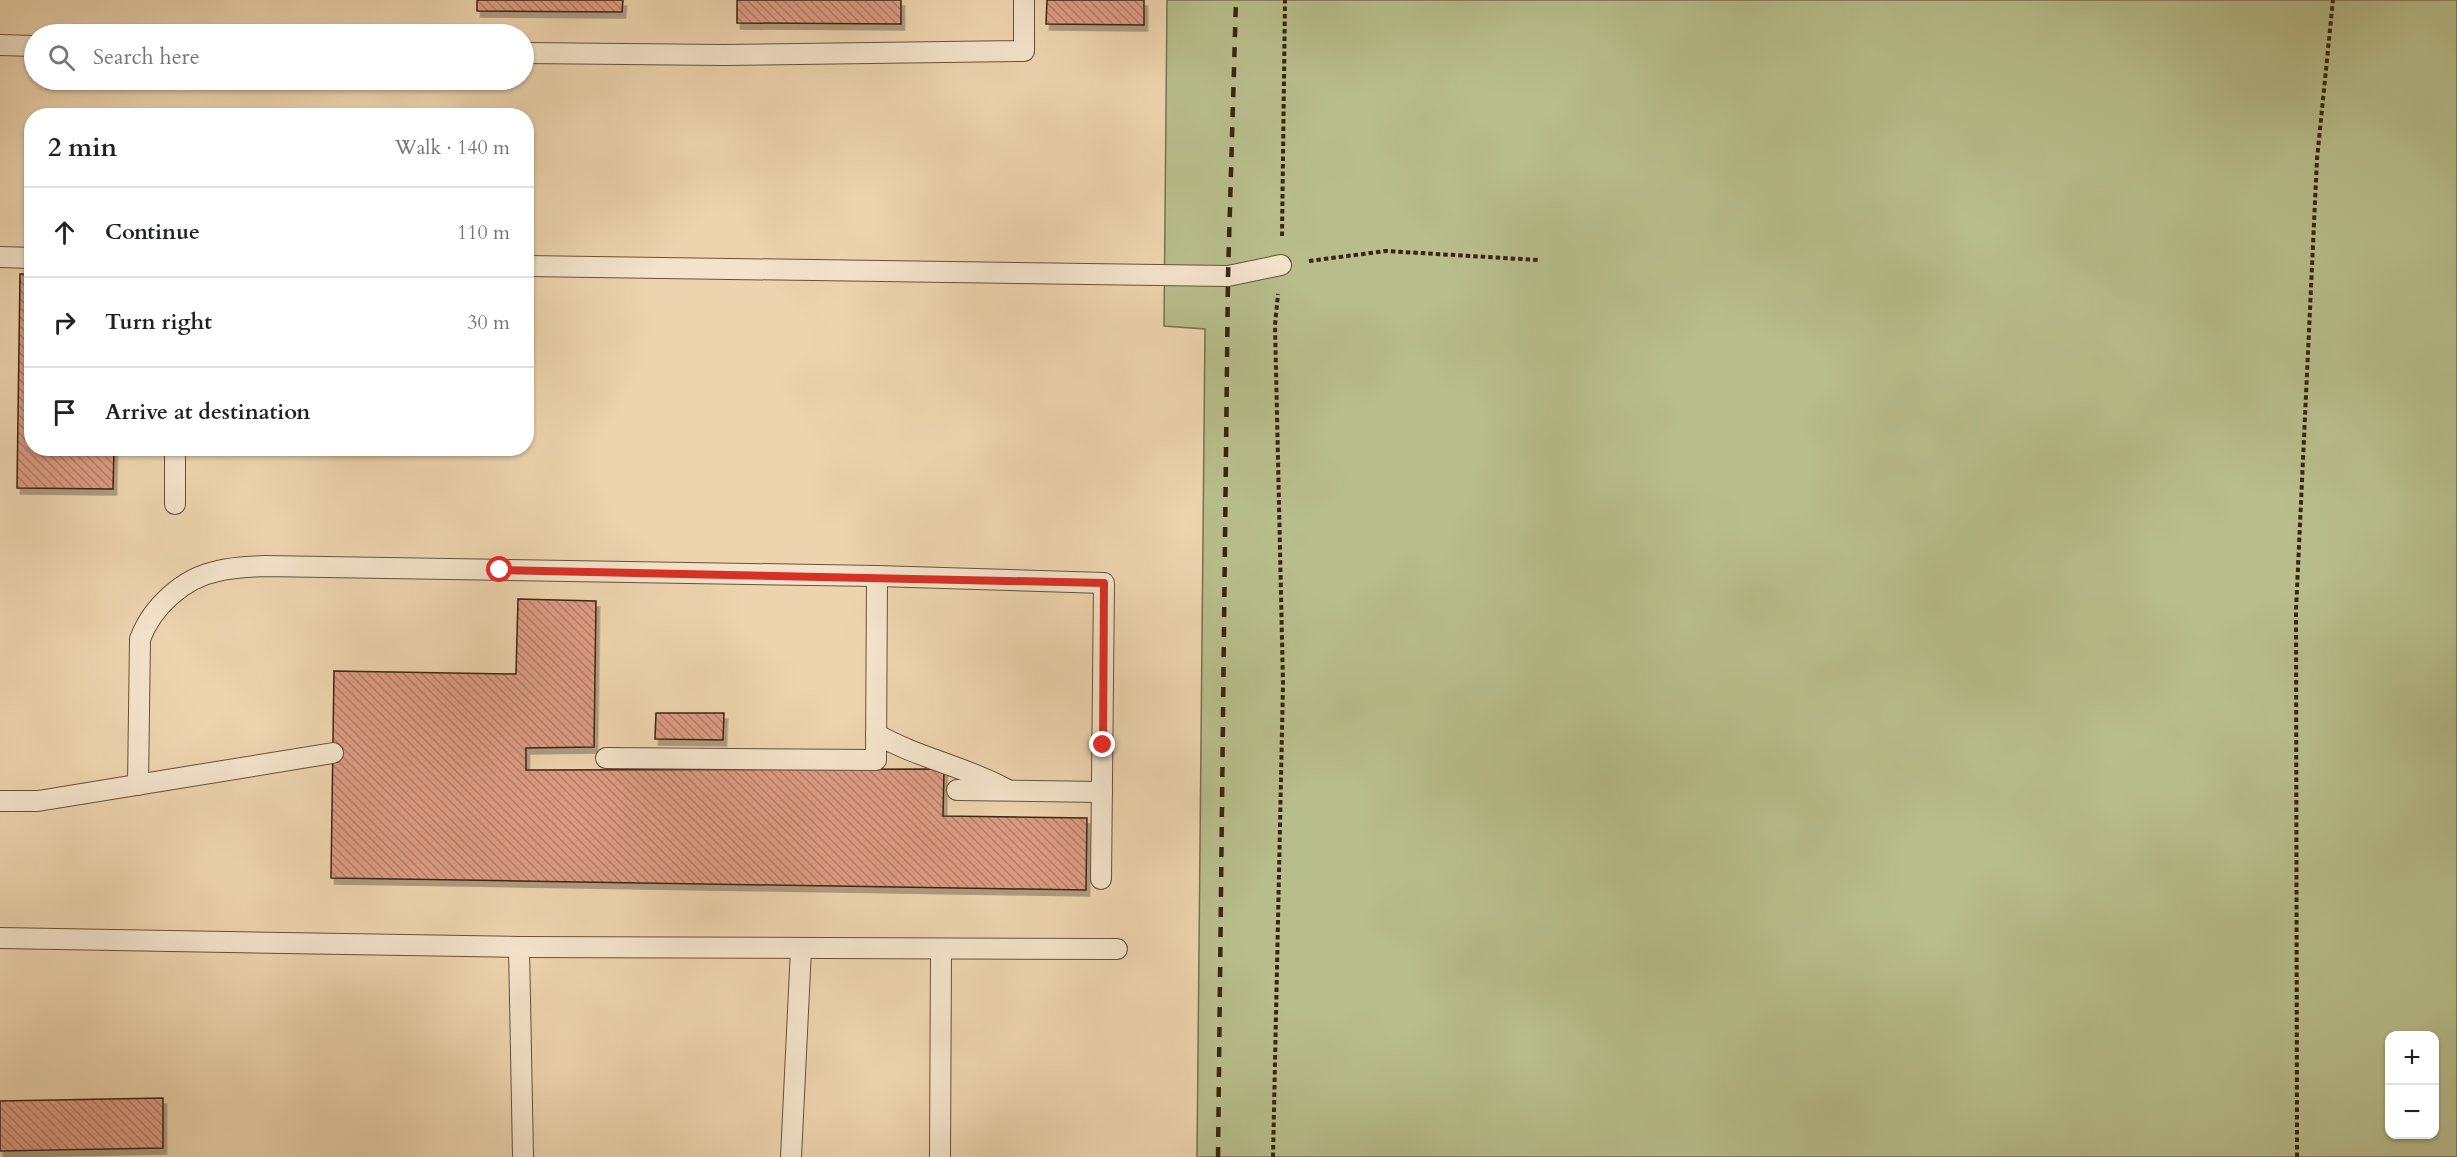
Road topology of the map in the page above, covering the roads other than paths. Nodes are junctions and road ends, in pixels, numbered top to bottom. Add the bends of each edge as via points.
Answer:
1 (1024, 0) edge
2 (0, 45) edge
3 (24, 46) edge
4 (534, 52) edge
5 (0, 257) edge
6 (24, 258) edge
7 (1281, 265) road end
8 (534, 266) edge
9 (176, 456) edge
10 (175, 504) dead end
11 (877, 576) junction
12 (876, 734) junction
13 (333, 753) dead end
14 (606, 758) dead end
15 (138, 785) junction
16 (957, 790) dead end
17 (1008, 790) junction
18 (1102, 792) junction
19 (0, 801) edge
20 (1101, 879) dead end
21 (0, 938) edge
22 (519, 947) junction
23 (801, 949) junction
24 (942, 949) junction
25 (1117, 949) dead end
26 (524, 1157) edge
27 (790, 1157) edge
28 (940, 1157) edge

1 - 4 lane via 1024,51 724,55
2 - 3 lane
5 - 6 lane
7 - 8 lane via 1228,276
9 - 10 lane
11 - 12 lane
11 - 15 lane via 264,566 218,570 197,578 147,619 140,639
11 - 18 lane via 1104,583
12 - 14 lane via 876,760
12 - 17 lane via 903,750 981,775
13 - 15 lane
15 - 19 lane via 38,801
16 - 17 lane
17 - 18 lane
18 - 20 lane
21 - 22 lane
22 - 23 lane
22 - 26 lane
23 - 24 lane
23 - 27 lane
24 - 25 lane
24 - 28 lane

